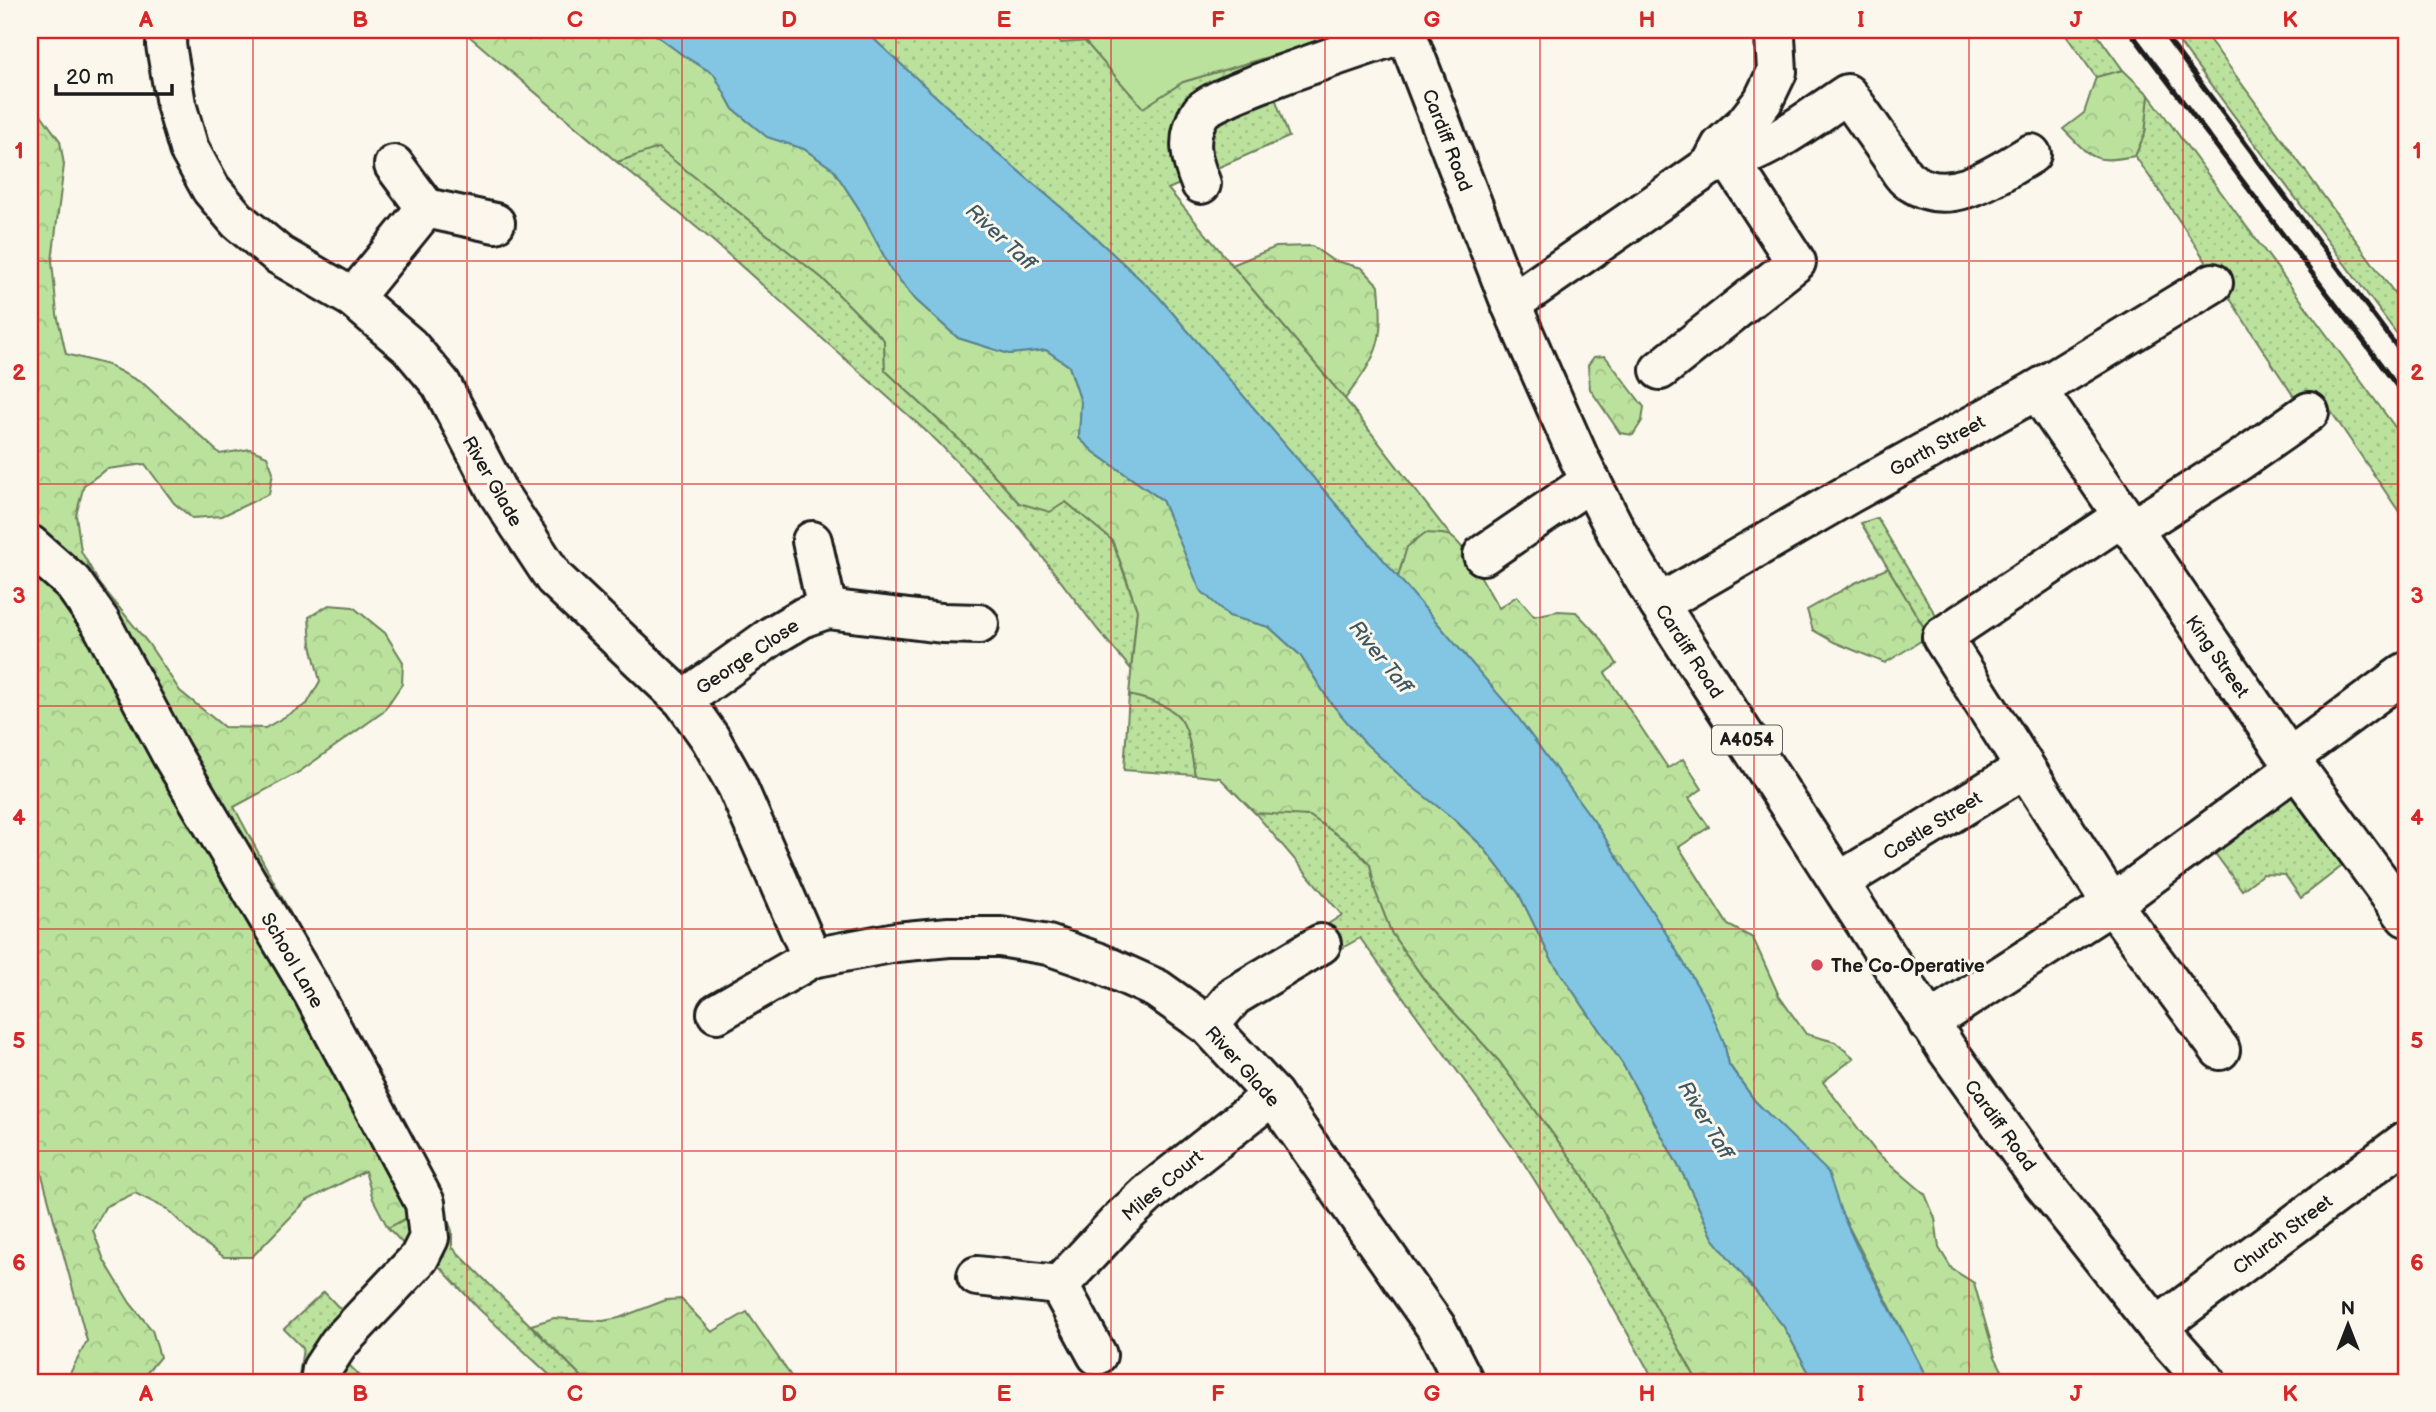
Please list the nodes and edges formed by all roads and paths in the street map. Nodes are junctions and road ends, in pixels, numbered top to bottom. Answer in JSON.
{"nodes":[{"id":1,"x":167,"y":30,"type":"edge"},
{"id":2,"x":1772,"y":30,"type":"edge"},
{"id":3,"x":1405,"y":31,"type":"edge"},
{"id":4,"x":2031,"y":154,"type":"dead end"},
{"id":5,"x":1721,"y":164,"type":"junction"},
{"id":6,"x":394,"y":165,"type":"dead end"},
{"id":7,"x":1201,"y":184,"type":"dead end"},
{"id":8,"x":426,"y":208,"type":"junction"},
{"id":9,"x":495,"y":223,"type":"dead end"},
{"id":10,"x":2213,"y":283,"type":"dead end"},
{"id":11,"x":354,"y":298,"type":"junction"},
{"id":12,"x":1511,"y":303,"type":"junction"},
{"id":13,"x":1660,"y":370,"type":"dead end"},
{"id":14,"x":2037,"y":390,"type":"junction"},
{"id":15,"x":2309,"y":412,"type":"dead end"},
{"id":16,"x":1591,"y":481,"type":"junction"},
{"id":17,"x":2126,"y":523,"type":"junction"},
{"id":18,"x":811,"y":541,"type":"dead end"},
{"id":19,"x":30,"y":545,"type":"edge"},
{"id":20,"x":1483,"y":555,"type":"dead end"},
{"id":21,"x":1659,"y":604,"type":"junction"},
{"id":22,"x":827,"y":609,"type":"junction"},
{"id":23,"x":979,"y":624,"type":"dead end"},
{"id":24,"x":2406,"y":672,"type":"edge"},
{"id":25,"x":683,"y":700,"type":"junction"},
{"id":26,"x":2292,"y":763,"type":"junction"},
{"id":27,"x":2025,"y":768,"type":"junction"},
{"id":28,"x":1839,"y":882,"type":"junction"},
{"id":29,"x":2112,"y":904,"type":"junction"},
{"id":30,"x":2406,"y":917,"type":"edge"},
{"id":31,"x":1321,"y":944,"type":"dead end"},
{"id":32,"x":812,"y":958,"type":"junction"},
{"id":33,"x":717,"y":1013,"type":"dead end"},
{"id":34,"x":1928,"y":1023,"type":"junction"},
{"id":35,"x":1209,"y":1026,"type":"junction"},
{"id":36,"x":2220,"y":1050,"type":"dead end"},
{"id":37,"x":1273,"y":1095,"type":"junction"},
{"id":38,"x":2401,"y":1155,"type":"edge"},
{"id":39,"x":977,"y":1276,"type":"dead end"},
{"id":40,"x":1059,"y":1285,"type":"junction"},
{"id":41,"x":2157,"y":1326,"type":"junction"},
{"id":42,"x":1097,"y":1355,"type":"dead end"},
{"id":43,"x":320,"y":1382,"type":"edge"},
{"id":44,"x":1464,"y":1382,"type":"edge"},
{"id":45,"x":2206,"y":1382,"type":"edge"}],
"edges":[{"from":1,"to":11,"type":"street","name":"River Glade"},
{"from":2,"to":5,"type":"street"},
{"from":3,"to":7,"type":"street"},
{"from":3,"to":12,"type":"street","name":"Cardiff Road","number":"A4054"},
{"from":4,"to":5,"type":"street"},
{"from":5,"to":12,"type":"street"},
{"from":5,"to":13,"type":"street"},
{"from":6,"to":8,"type":"street"},
{"from":8,"to":9,"type":"street"},
{"from":8,"to":11,"type":"street"},
{"from":10,"to":14,"type":"street","name":"Garth Street"},
{"from":11,"to":25,"type":"street","name":"River Glade"},
{"from":12,"to":16,"type":"street","name":"Cardiff Road","number":"A4054"},
{"from":14,"to":17,"type":"street","name":"King Street"},
{"from":14,"to":21,"type":"street","name":"Garth Street"},
{"from":15,"to":17,"type":"street"},
{"from":16,"to":20,"type":"street"},
{"from":16,"to":21,"type":"street","name":"Cardiff Road","number":"A4054"},
{"from":17,"to":26,"type":"street","name":"King Street"},
{"from":17,"to":27,"type":"street"},
{"from":18,"to":22,"type":"street"},
{"from":19,"to":43,"type":"street","name":"School Lane"},
{"from":21,"to":28,"type":"street","name":"Cardiff Road","number":"A4054"},
{"from":22,"to":23,"type":"street","name":"George Close"},
{"from":22,"to":25,"type":"street","name":"George Close"},
{"from":24,"to":26,"type":"street"},
{"from":25,"to":32,"type":"street","name":"River Glade"},
{"from":26,"to":29,"type":"street"},
{"from":26,"to":30,"type":"street","name":"King Street"},
{"from":27,"to":28,"type":"street","name":"Castle Street"},
{"from":27,"to":29,"type":"street"},
{"from":28,"to":34,"type":"street","name":"Cardiff Road","number":"A4054"},
{"from":29,"to":34,"type":"street"},
{"from":29,"to":36,"type":"street"},
{"from":31,"to":35,"type":"street"},
{"from":32,"to":33,"type":"street","name":"River Glade"},
{"from":32,"to":35,"type":"street","name":"River Glade"},
{"from":34,"to":41,"type":"street","name":"Cardiff Road","number":"A4054"},
{"from":35,"to":37,"type":"street","name":"River Glade"},
{"from":37,"to":40,"type":"street","name":"Miles Court"},
{"from":37,"to":44,"type":"street","name":"River Glade"},
{"from":38,"to":41,"type":"street","name":"Church Street"},
{"from":39,"to":40,"type":"street"},
{"from":40,"to":42,"type":"street"},
{"from":41,"to":45,"type":"street","name":"Cardiff Road","number":"A4054"}]}
